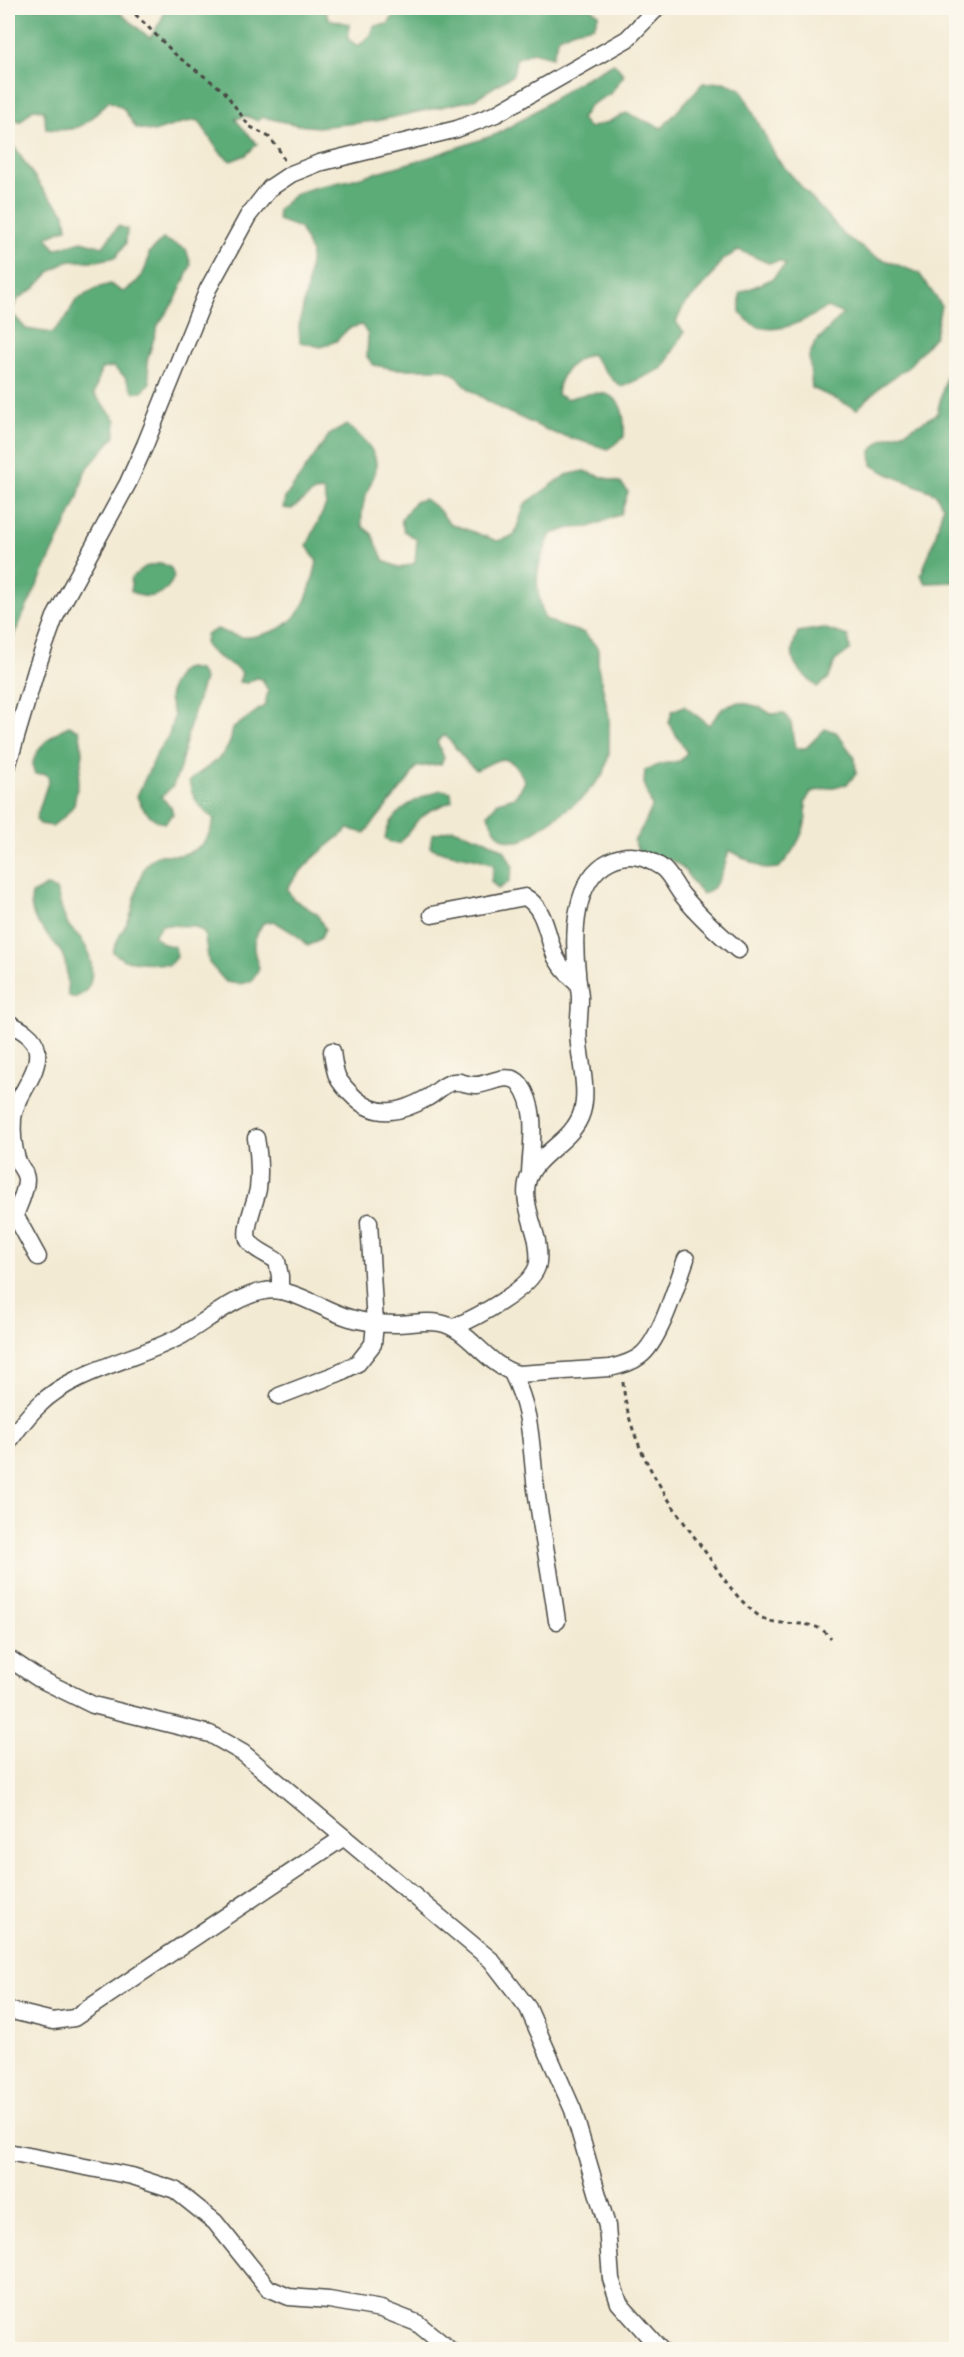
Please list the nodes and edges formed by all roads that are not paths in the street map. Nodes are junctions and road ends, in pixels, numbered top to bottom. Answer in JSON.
{"nodes":[{"id":1,"x":657,"y":8,"type":"edge"},
{"id":2,"x":8,"y":764,"type":"edge"},
{"id":3,"x":432,"y":915,"type":"dead end"},
{"id":4,"x":738,"y":950,"type":"dead end"},
{"id":5,"x":578,"y":983,"type":"junction"},
{"id":6,"x":8,"y":1023,"type":"edge"},
{"id":7,"x":332,"y":1051,"type":"dead end"},
{"id":8,"x":256,"y":1138,"type":"dead end"},
{"id":9,"x":530,"y":1174,"type":"junction"},
{"id":10,"x":369,"y":1222,"type":"dead end"},
{"id":11,"x":38,"y":1257,"type":"dead end"},
{"id":12,"x":686,"y":1259,"type":"dead end"},
{"id":13,"x":280,"y":1291,"type":"junction"},
{"id":14,"x":375,"y":1324,"type":"junction"},
{"id":15,"x":454,"y":1327,"type":"junction"},
{"id":16,"x":512,"y":1373,"type":"junction"},
{"id":17,"x":279,"y":1396,"type":"dead end"},
{"id":18,"x":8,"y":1443,"type":"edge"},
{"id":19,"x":557,"y":1621,"type":"dead end"},
{"id":20,"x":8,"y":1658,"type":"edge"},
{"id":21,"x":344,"y":1837,"type":"junction"},
{"id":22,"x":8,"y":2010,"type":"edge"},
{"id":23,"x":8,"y":2152,"type":"edge"},
{"id":24,"x":450,"y":2349,"type":"edge"},
{"id":25,"x":661,"y":2349,"type":"edge"}],
"edges":[{"from":1,"to":2,"type":"street"},
{"from":3,"to":5,"type":"street"},
{"from":4,"to":5,"type":"street"},
{"from":5,"to":9,"type":"street"},
{"from":6,"to":11,"type":"street"},
{"from":7,"to":9,"type":"street"},
{"from":8,"to":13,"type":"street"},
{"from":9,"to":15,"type":"street"},
{"from":10,"to":14,"type":"street"},
{"from":12,"to":16,"type":"street"},
{"from":13,"to":14,"type":"street"},
{"from":13,"to":18,"type":"street"},
{"from":14,"to":15,"type":"street"},
{"from":14,"to":17,"type":"street"},
{"from":15,"to":16,"type":"street"},
{"from":16,"to":19,"type":"street"},
{"from":20,"to":21,"type":"street"},
{"from":21,"to":22,"type":"street"},
{"from":21,"to":25,"type":"street"},
{"from":23,"to":24,"type":"street"}]}
